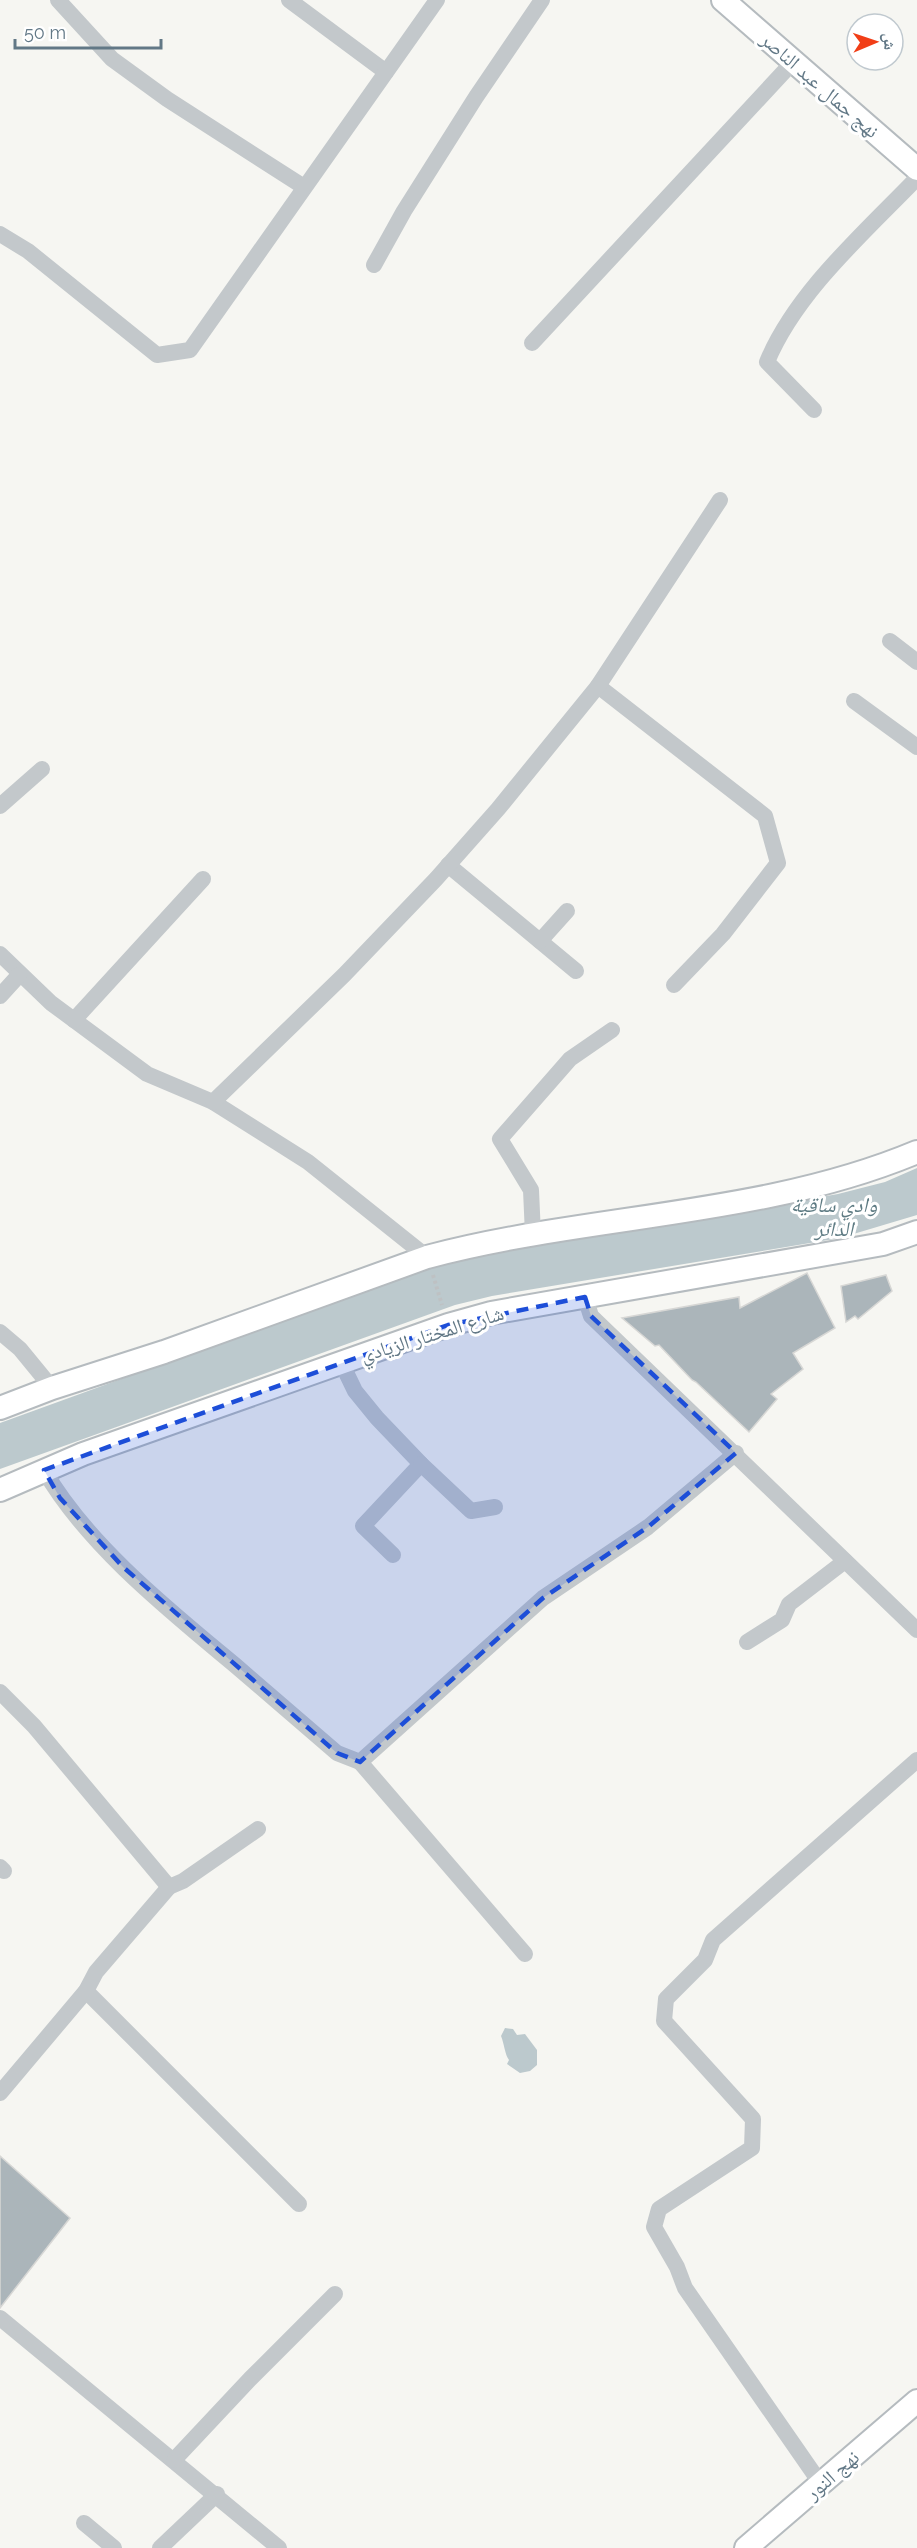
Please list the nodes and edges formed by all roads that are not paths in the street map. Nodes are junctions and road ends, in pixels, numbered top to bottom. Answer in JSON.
{"nodes":[{"id":1,"x":58,"y":0,"type":"edge"},
{"id":2,"x":289,"y":0,"type":"edge"},
{"id":3,"x":437,"y":0,"type":"edge"},
{"id":4,"x":542,"y":0,"type":"edge"},
{"id":5,"x":732,"y":3,"type":"edge"},
{"id":6,"x":793,"y":62,"type":"junction"},
{"id":7,"x":386,"y":72,"type":"junction"},
{"id":8,"x":917,"y":170,"type":"edge"},
{"id":9,"x":917,"y":178,"type":"edge"},
{"id":10,"x":304,"y":187,"type":"junction"},
{"id":11,"x":0,"y":234,"type":"edge"},
{"id":12,"x":374,"y":265,"type":"dead end"},
{"id":13,"x":532,"y":343,"type":"dead end"},
{"id":14,"x":814,"y":410,"type":"dead end"},
{"id":15,"x":720,"y":500,"type":"dead end"},
{"id":16,"x":890,"y":642,"type":"dead end"},
{"id":17,"x":917,"y":662,"type":"edge"},
{"id":18,"x":598,"y":686,"type":"junction"},
{"id":19,"x":854,"y":700,"type":"dead end"},
{"id":20,"x":917,"y":747,"type":"edge"},
{"id":21,"x":42,"y":769,"type":"dead end"},
{"id":22,"x":0,"y":806,"type":"edge"},
{"id":23,"x":448,"y":865,"type":"junction"},
{"id":24,"x":203,"y":879,"type":"dead end"},
{"id":25,"x":567,"y":911,"type":"dead end"},
{"id":26,"x":540,"y":941,"type":"junction"},
{"id":27,"x":0,"y":954,"type":"edge"},
{"id":28,"x":576,"y":971,"type":"dead end"},
{"id":29,"x":20,"y":974,"type":"junction"},
{"id":30,"x":674,"y":985,"type":"dead end"},
{"id":31,"x":0,"y":996,"type":"edge"},
{"id":32,"x":74,"y":1020,"type":"junction"},
{"id":33,"x":612,"y":1030,"type":"dead end"},
{"id":34,"x":213,"y":1102,"type":"junction"},
{"id":35,"x":917,"y":1152,"type":"edge"},
{"id":36,"x":917,"y":1232,"type":"edge"},
{"id":37,"x":533,"y":1235,"type":"junction"},
{"id":38,"x":428,"y":1257,"type":"junction"},
{"id":39,"x":585,"y":1297,"type":"junction"},
{"id":40,"x":0,"y":1332,"type":"edge"},
{"id":41,"x":341,"y":1362,"type":"junction"},
{"id":42,"x":52,"y":1388,"type":"junction"},
{"id":43,"x":0,"y":1408,"type":"edge"},
{"id":44,"x":736,"y":1453,"type":"junction"},
{"id":45,"x":421,"y":1464,"type":"junction"},
{"id":46,"x":44,"y":1470,"type":"junction"},
{"id":47,"x":0,"y":1490,"type":"edge"},
{"id":48,"x":495,"y":1507,"type":"dead end"},
{"id":49,"x":393,"y":1555,"type":"dead end"},
{"id":50,"x":845,"y":1561,"type":"junction"},
{"id":51,"x":917,"y":1630,"type":"edge"},
{"id":52,"x":747,"y":1642,"type":"dead end"},
{"id":53,"x":0,"y":1692,"type":"edge"},
{"id":54,"x":917,"y":1760,"type":"edge"},
{"id":55,"x":360,"y":1762,"type":"junction"},
{"id":56,"x":258,"y":1829,"type":"dead end"},
{"id":57,"x":170,"y":1887,"type":"junction"},
{"id":58,"x":525,"y":1954,"type":"dead end"},
{"id":59,"x":86,"y":1991,"type":"junction"},
{"id":60,"x":0,"y":2093,"type":"edge"},
{"id":61,"x":299,"y":2205,"type":"dead end"},
{"id":62,"x":335,"y":2294,"type":"dead end"},
{"id":63,"x":0,"y":2318,"type":"edge"},
{"id":64,"x":917,"y":2401,"type":"edge"},
{"id":65,"x":174,"y":2460,"type":"junction"},
{"id":66,"x":821,"y":2484,"type":"junction"},
{"id":67,"x":217,"y":2494,"type":"junction"},
{"id":68,"x":84,"y":2523,"type":"dead end"},
{"id":69,"x":114,"y":2548,"type":"edge"},
{"id":70,"x":160,"y":2548,"type":"edge"},
{"id":71,"x":279,"y":2548,"type":"edge"},
{"id":72,"x":746,"y":2548,"type":"edge"}],
"edges":[{"from":1,"to":10,"type":"street"},
{"from":2,"to":7,"type":"street"},
{"from":3,"to":7,"type":"street"},
{"from":4,"to":12,"type":"street"},
{"from":5,"to":6,"type":"street","name":"نهج جمال عبد الناصر"},
{"from":6,"to":8,"type":"street","name":"نهج جمال عبد الناصر"},
{"from":6,"to":13,"type":"street"},
{"from":7,"to":10,"type":"street"},
{"from":9,"to":14,"type":"street"},
{"from":10,"to":11,"type":"street"},
{"from":15,"to":18,"type":"street"},
{"from":16,"to":17,"type":"street"},
{"from":18,"to":23,"type":"street"},
{"from":18,"to":30,"type":"street"},
{"from":19,"to":20,"type":"street"},
{"from":21,"to":22,"type":"street"},
{"from":23,"to":26,"type":"street"},
{"from":23,"to":34,"type":"street"},
{"from":24,"to":32,"type":"street"},
{"from":25,"to":26,"type":"street"},
{"from":26,"to":28,"type":"street"},
{"from":27,"to":29,"type":"street"},
{"from":29,"to":31,"type":"street"},
{"from":29,"to":32,"type":"street"},
{"from":32,"to":34,"type":"street"},
{"from":33,"to":37,"type":"street"},
{"from":34,"to":38,"type":"street"},
{"from":35,"to":37,"type":"street"},
{"from":36,"to":39,"type":"street","name":"شارع المختار الزيادي"},
{"from":37,"to":38,"type":"street"},
{"from":38,"to":42,"type":"street"},
{"from":39,"to":41,"type":"street","name":"شارع المختار الزيادي"},
{"from":39,"to":44,"type":"street"},
{"from":40,"to":42,"type":"street"},
{"from":41,"to":45,"type":"street"},
{"from":41,"to":46,"type":"street","name":"شارع المختار الزيادي"},
{"from":42,"to":43,"type":"street"},
{"from":44,"to":50,"type":"street"},
{"from":44,"to":55,"type":"street"},
{"from":45,"to":48,"type":"street"},
{"from":45,"to":49,"type":"street"},
{"from":46,"to":47,"type":"street","name":"شارع المختار الزيادي"},
{"from":46,"to":55,"type":"street"},
{"from":50,"to":51,"type":"street"},
{"from":50,"to":52,"type":"street"},
{"from":53,"to":57,"type":"street"},
{"from":54,"to":66,"type":"street"},
{"from":55,"to":58,"type":"street"},
{"from":56,"to":57,"type":"street"},
{"from":57,"to":59,"type":"street"},
{"from":59,"to":60,"type":"street"},
{"from":59,"to":61,"type":"street"},
{"from":62,"to":65,"type":"street"},
{"from":63,"to":65,"type":"street"},
{"from":64,"to":66,"type":"street","name":"نهج النور"},
{"from":65,"to":67,"type":"street"},
{"from":66,"to":72,"type":"street","name":"نهج النور"},
{"from":67,"to":70,"type":"street"},
{"from":67,"to":71,"type":"street"},
{"from":68,"to":69,"type":"street"}]}
